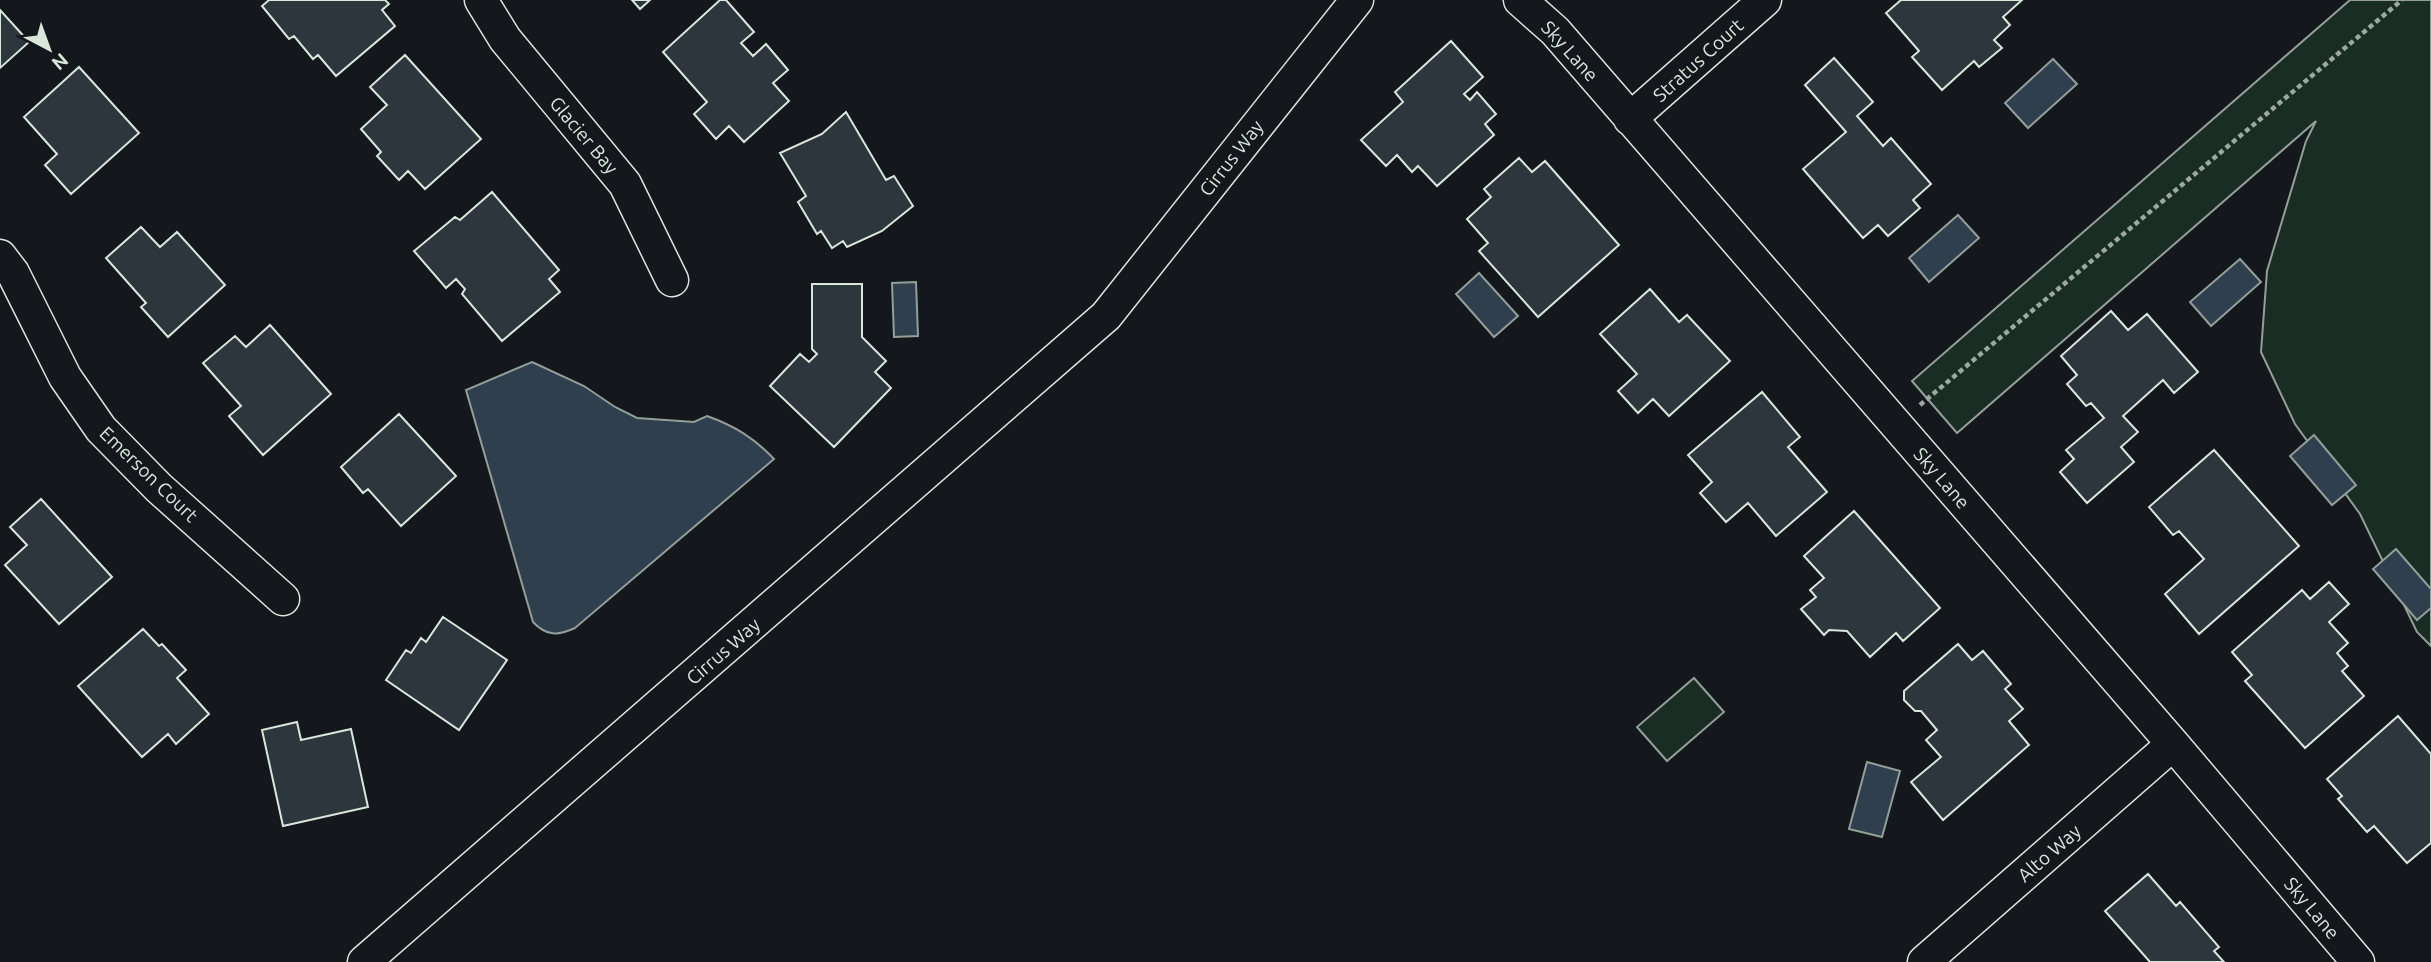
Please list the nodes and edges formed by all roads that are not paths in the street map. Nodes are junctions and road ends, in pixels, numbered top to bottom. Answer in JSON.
{"nodes":[{"id":1,"x":481,"y":0,"type":"edge"},
{"id":2,"x":1357,"y":0,"type":"edge"},
{"id":3,"x":1520,"y":0,"type":"edge"},
{"id":4,"x":1765,"y":0,"type":"edge"},
{"id":5,"x":1630,"y":119,"type":"junction"},
{"id":6,"x":0,"y":256,"type":"edge"},
{"id":7,"x":672,"y":280,"type":"dead end"},
{"id":8,"x":283,"y":599,"type":"dead end"},
{"id":9,"x":2173,"y":744,"type":"junction"},
{"id":10,"x":364,"y":962,"type":"edge"},
{"id":11,"x":1924,"y":962,"type":"edge"},
{"id":12,"x":2358,"y":962,"type":"edge"}],
"edges":[{"from":1,"to":7,"type":"street","name":"Glacier Bay"},
{"from":2,"to":10,"type":"street","name":"Cirrus Way"},
{"from":3,"to":5,"type":"street","name":"Sky Lane"},
{"from":4,"to":5,"type":"street","name":"Stratus Court"},
{"from":5,"to":9,"type":"street","name":"Sky Lane"},
{"from":6,"to":8,"type":"street","name":"Emerson Court"},
{"from":9,"to":11,"type":"street","name":"Alto Way"},
{"from":9,"to":12,"type":"street","name":"Sky Lane"}]}
